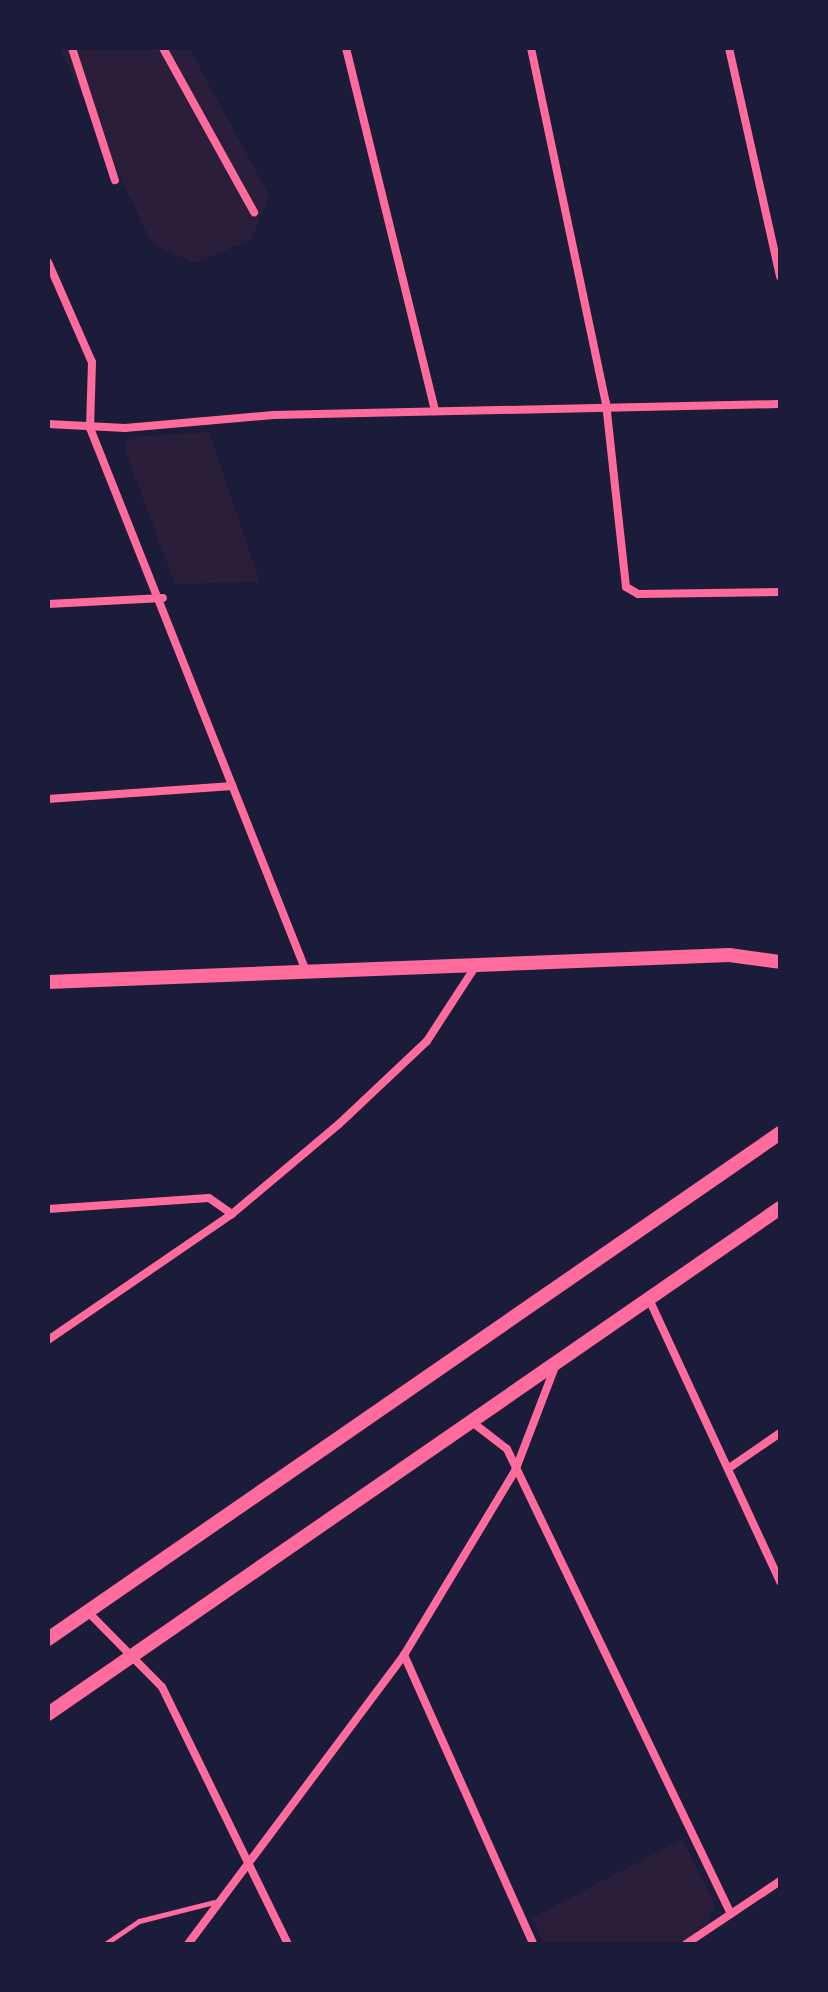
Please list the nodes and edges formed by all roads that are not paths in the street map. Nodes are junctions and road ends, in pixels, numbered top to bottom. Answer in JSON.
{"nodes":[{"id":1,"x":72,"y":48,"type":"edge"},
{"id":2,"x":163,"y":48,"type":"edge"},
{"id":3,"x":346,"y":48,"type":"edge"},
{"id":4,"x":531,"y":48,"type":"edge"},
{"id":5,"x":729,"y":48,"type":"edge"},
{"id":6,"x":115,"y":180,"type":"dead end"},
{"id":7,"x":254,"y":212,"type":"dead end"},
{"id":8,"x":48,"y":262,"type":"edge"},
{"id":9,"x":780,"y":276,"type":"edge"},
{"id":10,"x":606,"y":403,"type":"junction"},
{"id":11,"x":780,"y":404,"type":"edge"},
{"id":12,"x":435,"y":411,"type":"junction"},
{"id":13,"x":48,"y":424,"type":"edge"},
{"id":14,"x":90,"y":428,"type":"junction"},
{"id":15,"x":780,"y":592,"type":"edge"},
{"id":16,"x":163,"y":598,"type":"junction"},
{"id":17,"x":48,"y":604,"type":"edge"},
{"id":18,"x":233,"y":786,"type":"junction"},
{"id":19,"x":48,"y":799,"type":"edge"},
{"id":20,"x":780,"y":962,"type":"edge"},
{"id":21,"x":477,"y":964,"type":"junction"},
{"id":22,"x":306,"y":971,"type":"junction"},
{"id":23,"x":48,"y":982,"type":"edge"},
{"id":24,"x":780,"y":1133,"type":"edge"},
{"id":25,"x":780,"y":1208,"type":"edge"},
{"id":26,"x":48,"y":1209,"type":"edge"},
{"id":27,"x":232,"y":1214,"type":"junction"},
{"id":28,"x":648,"y":1297,"type":"junction"},
{"id":29,"x":48,"y":1340,"type":"edge"},
{"id":30,"x":556,"y":1364,"type":"junction"},
{"id":31,"x":472,"y":1422,"type":"junction"},
{"id":32,"x":780,"y":1433,"type":"edge"},
{"id":33,"x":732,"y":1466,"type":"junction"},
{"id":34,"x":515,"y":1471,"type":"junction"},
{"id":35,"x":780,"y":1582,"type":"edge"},
{"id":36,"x":88,"y":1612,"type":"junction"},
{"id":37,"x":48,"y":1639,"type":"edge"},
{"id":38,"x":404,"y":1655,"type":"junction"},
{"id":39,"x":133,"y":1657,"type":"junction"},
{"id":40,"x":48,"y":1714,"type":"edge"},
{"id":41,"x":245,"y":1860,"type":"junction"},
{"id":42,"x":780,"y":1881,"type":"edge"},
{"id":43,"x":214,"y":1902,"type":"junction"},
{"id":44,"x":731,"y":1914,"type":"junction"},
{"id":45,"x":105,"y":1944,"type":"edge"},
{"id":46,"x":188,"y":1944,"type":"edge"},
{"id":47,"x":288,"y":1944,"type":"edge"},
{"id":48,"x":533,"y":1944,"type":"edge"},
{"id":49,"x":686,"y":1944,"type":"edge"}],
"edges":[{"from":1,"to":6,"type":"street"},
{"from":2,"to":7,"type":"street"},
{"from":3,"to":12,"type":"street"},
{"from":4,"to":10,"type":"street"},
{"from":5,"to":9,"type":"street"},
{"from":8,"to":14,"type":"street"},
{"from":10,"to":11,"type":"street"},
{"from":10,"to":12,"type":"street"},
{"from":10,"to":15,"type":"street"},
{"from":12,"to":14,"type":"street"},
{"from":13,"to":14,"type":"street"},
{"from":14,"to":16,"type":"street"},
{"from":16,"to":17,"type":"street"},
{"from":16,"to":18,"type":"street"},
{"from":18,"to":19,"type":"street"},
{"from":18,"to":22,"type":"street"},
{"from":20,"to":21,"type":"street"},
{"from":21,"to":22,"type":"street"},
{"from":21,"to":27,"type":"street"},
{"from":22,"to":23,"type":"street"},
{"from":24,"to":36,"type":"street"},
{"from":25,"to":28,"type":"street"},
{"from":26,"to":27,"type":"street"},
{"from":27,"to":29,"type":"street"},
{"from":28,"to":30,"type":"street"},
{"from":28,"to":33,"type":"street"},
{"from":30,"to":31,"type":"street"},
{"from":30,"to":34,"type":"street"},
{"from":31,"to":34,"type":"street"},
{"from":31,"to":39,"type":"street"},
{"from":32,"to":33,"type":"street"},
{"from":33,"to":35,"type":"street"},
{"from":34,"to":38,"type":"street"},
{"from":34,"to":44,"type":"street"},
{"from":36,"to":37,"type":"street"},
{"from":36,"to":39,"type":"street"},
{"from":38,"to":41,"type":"street"},
{"from":38,"to":48,"type":"street"},
{"from":39,"to":40,"type":"street"},
{"from":39,"to":41,"type":"street"},
{"from":41,"to":43,"type":"street"},
{"from":41,"to":47,"type":"street"},
{"from":42,"to":44,"type":"street"},
{"from":43,"to":45,"type":"lane"},
{"from":43,"to":46,"type":"street"},
{"from":44,"to":49,"type":"street"}]}
